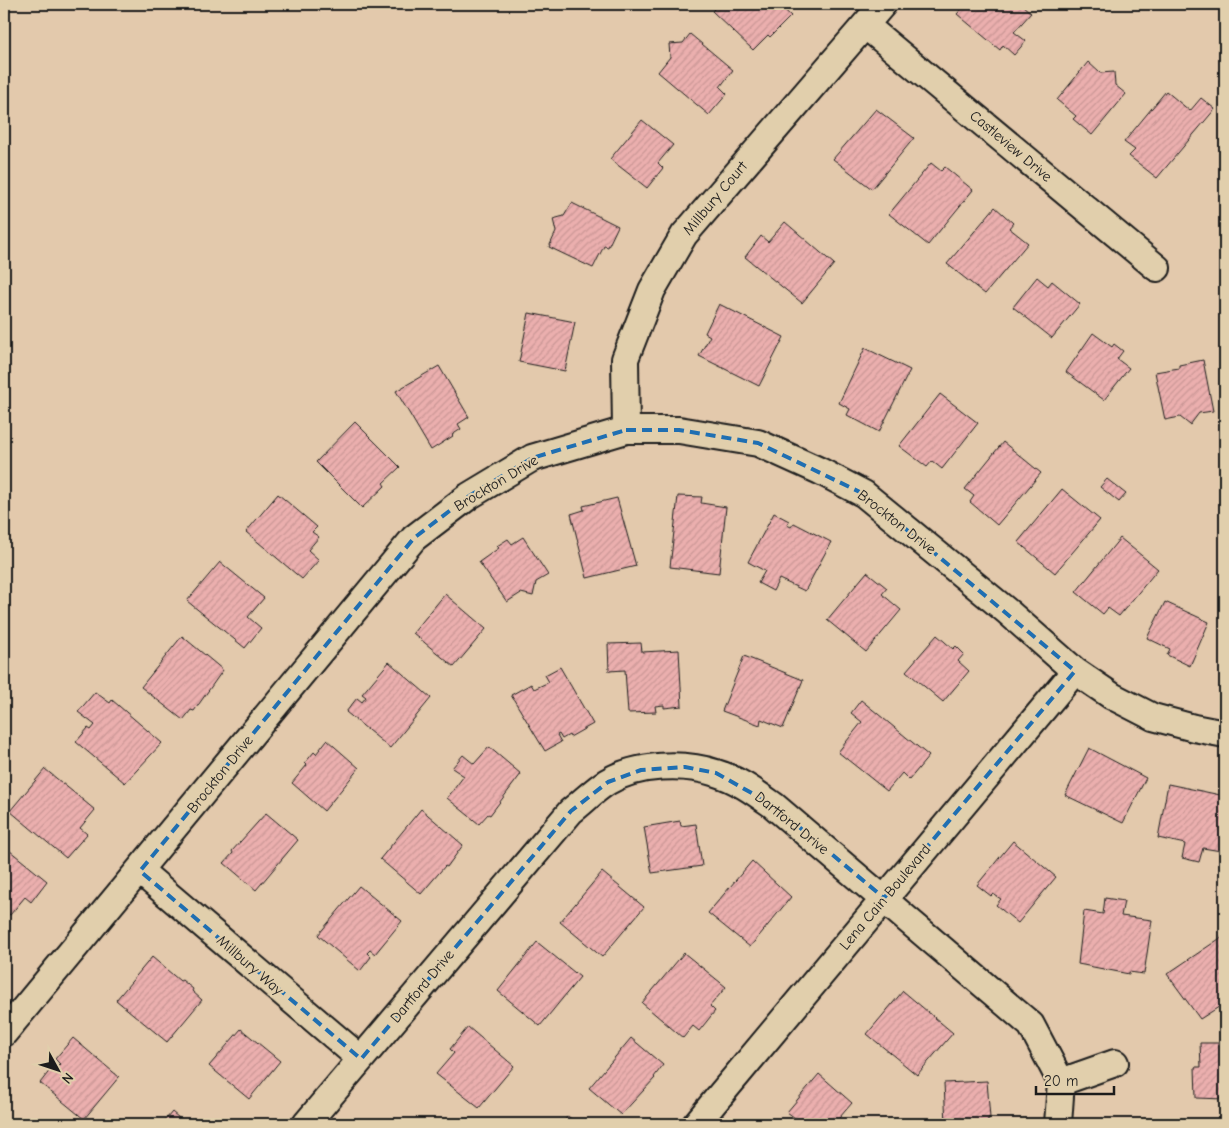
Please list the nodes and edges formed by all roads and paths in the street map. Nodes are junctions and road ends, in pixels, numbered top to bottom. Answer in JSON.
{"nodes":[{"id":1,"x":883,"y":4,"type":"edge"},
{"id":2,"x":865,"y":25,"type":"junction"},
{"id":3,"x":1157,"y":268,"type":"dead end"},
{"id":4,"x":626,"y":430,"type":"junction"},
{"id":5,"x":1075,"y":670,"type":"junction"},
{"id":6,"x":1225,"y":734,"type":"edge"},
{"id":7,"x":140,"y":871,"type":"junction"},
{"id":8,"x":884,"y":898,"type":"junction"},
{"id":9,"x":4,"y":1033,"type":"edge"},
{"id":10,"x":361,"y":1059,"type":"junction"},
{"id":11,"x":1115,"y":1063,"type":"dead end"},
{"id":12,"x":1061,"y":1082,"type":"junction"},
{"id":13,"x":306,"y":1124,"type":"edge"},
{"id":14,"x":696,"y":1124,"type":"edge"},
{"id":15,"x":1058,"y":1124,"type":"edge"}],
"edges":[{"from":1,"to":2,"type":"street","name":"Millbury Court"},
{"from":2,"to":3,"type":"street","name":"Castleview Drive"},
{"from":2,"to":4,"type":"street","name":"Millbury Court"},
{"from":4,"to":5,"type":"street","name":"Brockton Drive"},
{"from":4,"to":7,"type":"street","name":"Brockton Drive"},
{"from":5,"to":6,"type":"street","name":"Brockton Drive"},
{"from":5,"to":8,"type":"street","name":"Lena Cain Boulevard"},
{"from":7,"to":9,"type":"street","name":"Brockton Drive"},
{"from":7,"to":10,"type":"street","name":"Millbury Way"},
{"from":8,"to":10,"type":"street","name":"Dartford Drive"},
{"from":8,"to":12,"type":"street","name":"Dartford Drive"},
{"from":8,"to":14,"type":"street","name":"Lena Cain Boulevard"},
{"from":10,"to":13,"type":"street","name":"Dartford Drive"},
{"from":11,"to":12,"type":"street"},
{"from":12,"to":15,"type":"street"}]}
